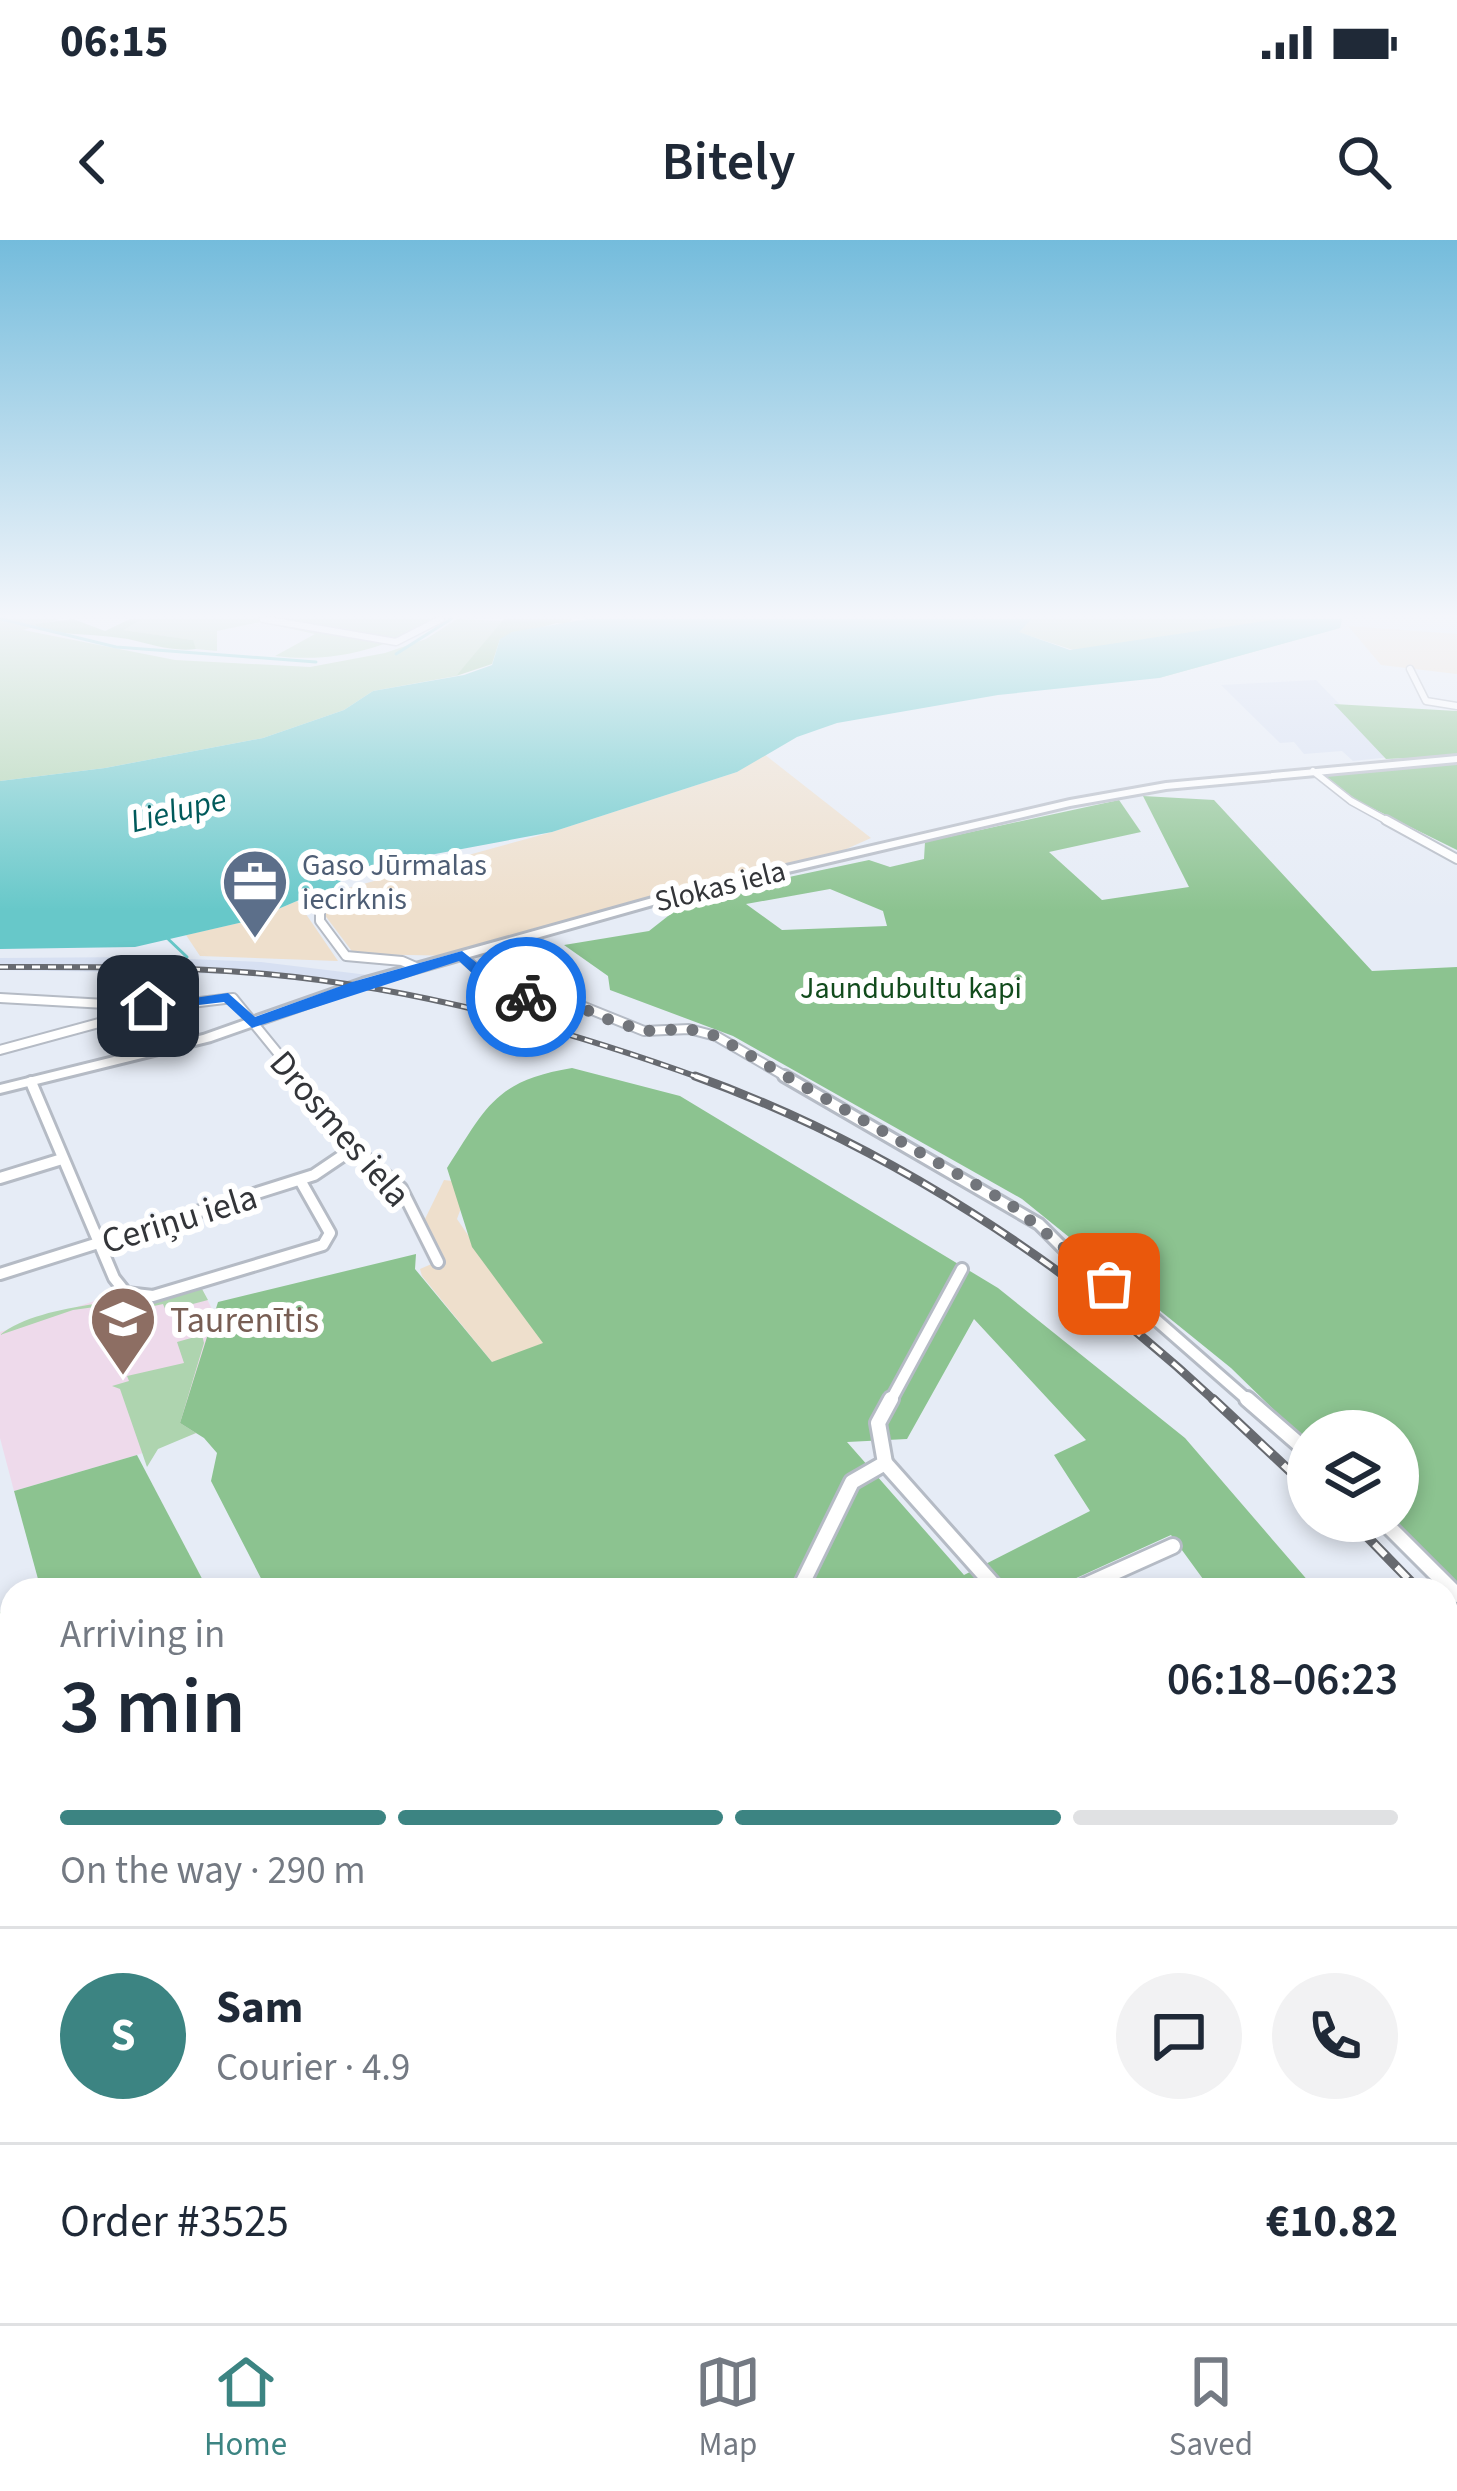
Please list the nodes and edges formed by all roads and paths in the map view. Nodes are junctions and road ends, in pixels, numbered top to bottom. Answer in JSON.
{"nodes":[{"id":1,"x":1457,"y":759,"type":"edge"},
{"id":2,"x":1313,"y":771,"type":"junction"},
{"id":3,"x":1457,"y":860,"type":"edge"},
{"id":4,"x":320,"y":904,"type":"dead end"},
{"id":5,"x":462,"y":956,"type":"junction"},
{"id":6,"x":418,"y":968,"type":"junction"},
{"id":7,"x":0,"y":998,"type":"edge"},
{"id":8,"x":158,"y":1006,"type":"junction"},
{"id":9,"x":252,"y":1023,"type":"junction"},
{"id":10,"x":1,"y":1047,"type":"edge"},
{"id":11,"x":31,"y":1082,"type":"junction"},
{"id":12,"x":0,"y":1089,"type":"edge"},
{"id":13,"x":351,"y":1150,"type":"junction"},
{"id":14,"x":62,"y":1159,"type":"junction"},
{"id":15,"x":0,"y":1178,"type":"edge"},
{"id":16,"x":300,"y":1180,"type":"junction"},
{"id":17,"x":99,"y":1243,"type":"junction"},
{"id":18,"x":438,"y":1262,"type":"dead end"},
{"id":19,"x":962,"y":1269,"type":"dead end"},
{"id":20,"x":0,"y":1274,"type":"edge"},
{"id":21,"x":1287,"y":1433,"type":"edge"},
{"id":22,"x":885,"y":1463,"type":"junction"},
{"id":23,"x":1404,"y":1542,"type":"edge"},
{"id":24,"x":1173,"y":1546,"type":"dead end"},
{"id":25,"x":805,"y":1578,"type":"edge"},
{"id":26,"x":987,"y":1578,"type":"edge"},
{"id":27,"x":1102,"y":1578,"type":"edge"},
{"id":28,"x":1440,"y":1578,"type":"edge"}],
"edges":[{"from":1,"to":2,"type":"main road","name":"Slokas iela"},
{"from":2,"to":3,"type":"street"},
{"from":2,"to":5,"type":"main road","name":"Slokas iela"},
{"from":4,"to":6,"type":"street"},
{"from":5,"to":6,"type":"main road","name":"Slokas iela"},
{"from":5,"to":21,"type":"street"},
{"from":6,"to":9,"type":"main road","name":"Slokas iela"},
{"from":7,"to":8,"type":"street"},
{"from":8,"to":9,"type":"street","name":"Drosmes iela"},
{"from":8,"to":10,"type":"street"},
{"from":9,"to":11,"type":"main road","name":"Slokas iela"},
{"from":9,"to":13,"type":"street","name":"Drosmes iela"},
{"from":11,"to":12,"type":"main road","name":"Slokas iela"},
{"from":11,"to":14,"type":"street"},
{"from":13,"to":16,"type":"street","name":"Ceriņu iela"},
{"from":13,"to":18,"type":"street","name":"Drosmes iela"},
{"from":14,"to":15,"type":"street"},
{"from":14,"to":17,"type":"street"},
{"from":16,"to":17,"type":"street","name":"Ceriņu iela"},
{"from":16,"to":17,"type":"street"},
{"from":17,"to":20,"type":"street","name":"Ceriņu iela"},
{"from":19,"to":22,"type":"street"},
{"from":22,"to":25,"type":"street"},
{"from":22,"to":26,"type":"street"},
{"from":23,"to":28,"type":"street"},
{"from":24,"to":27,"type":"street"}]}
